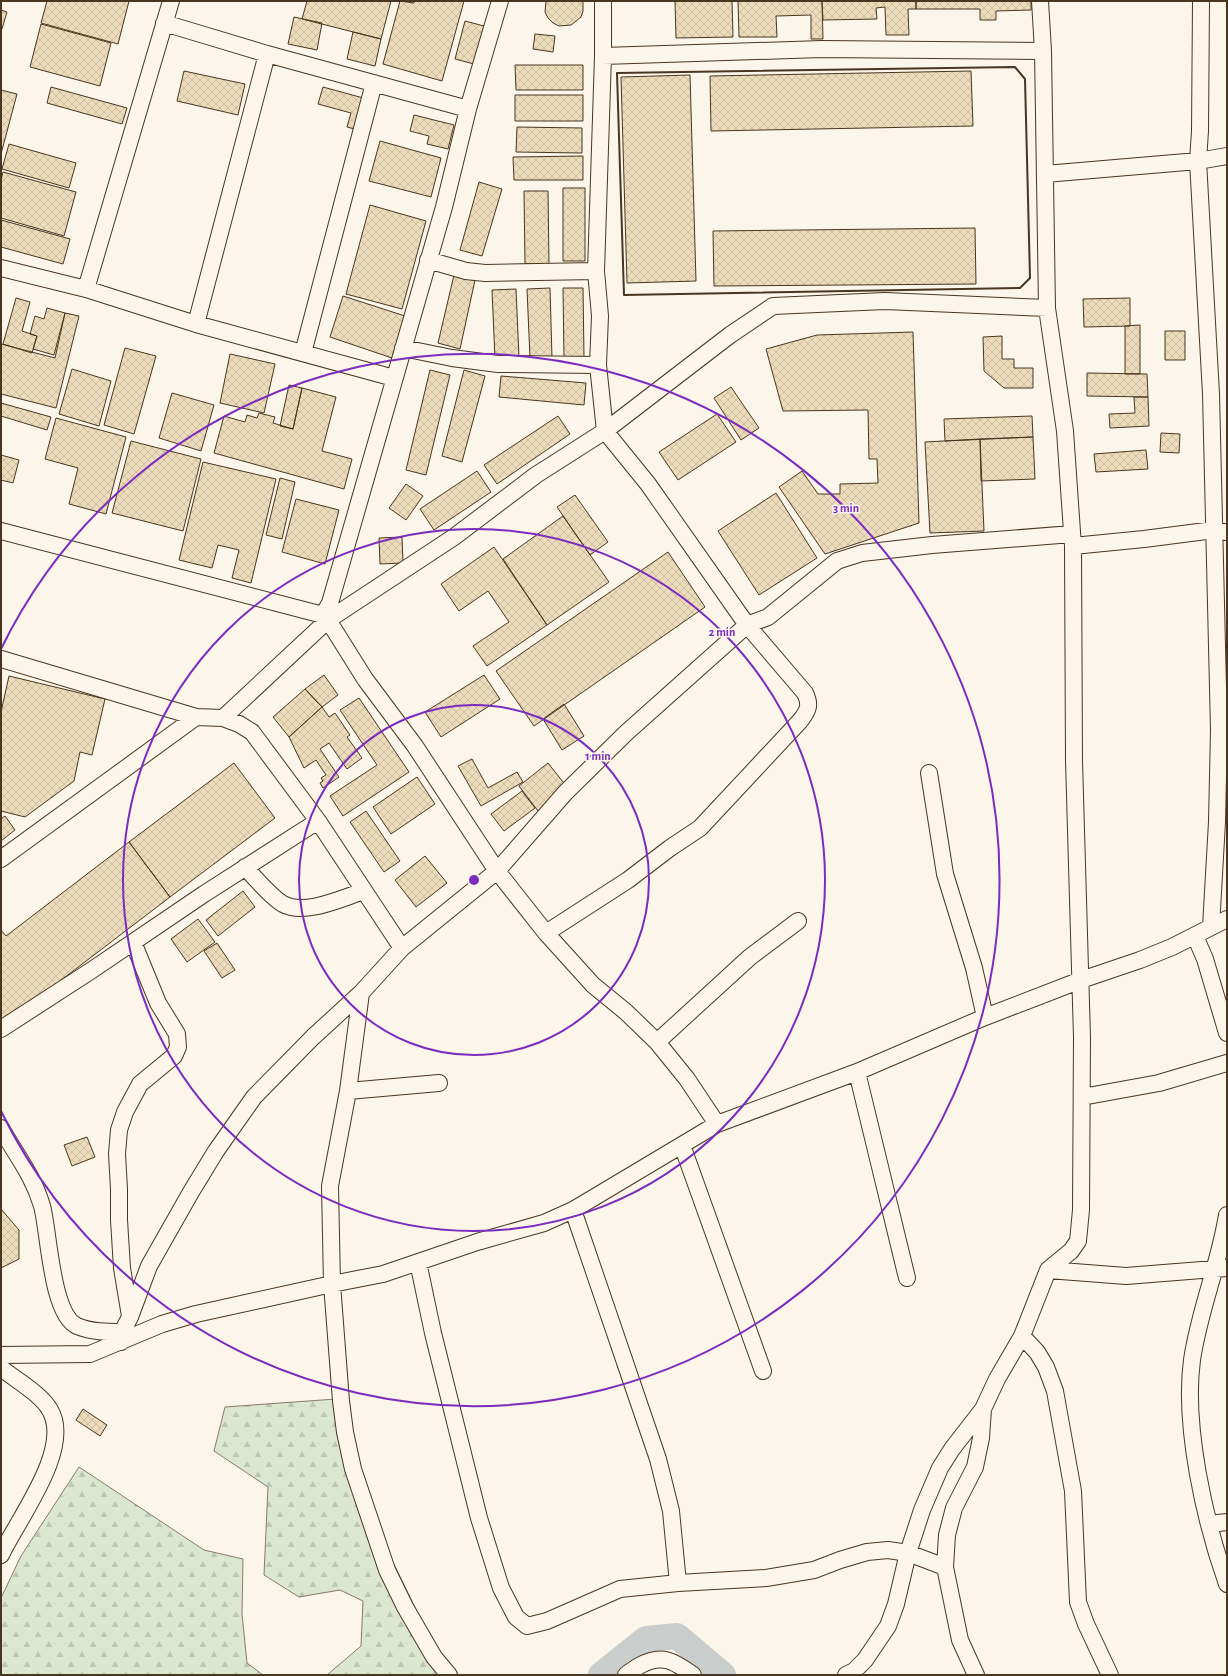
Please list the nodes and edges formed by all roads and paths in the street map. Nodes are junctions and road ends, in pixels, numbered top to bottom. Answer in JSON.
{"nodes":[{"id":1,"x":171,"y":1,"type":"edge"},
{"id":2,"x":500,"y":1,"type":"edge"},
{"id":3,"x":603,"y":1,"type":"edge"},
{"id":4,"x":1040,"y":1,"type":"edge"},
{"id":5,"x":1201,"y":1,"type":"edge"},
{"id":6,"x":164,"y":23,"type":"junction"},
{"id":7,"x":1043,"y":51,"type":"junction"},
{"id":8,"x":267,"y":54,"type":"junction"},
{"id":9,"x":603,"y":56,"type":"junction"},
{"id":10,"x":374,"y":83,"type":"junction"},
{"id":11,"x":468,"y":110,"type":"junction"},
{"id":12,"x":1227,"y":156,"type":"edge"},
{"id":13,"x":1198,"y":160,"type":"junction"},
{"id":14,"x":1045,"y":174,"type":"junction"},
{"id":15,"x":428,"y":260,"type":"junction"},
{"id":16,"x":1,"y":268,"type":"edge"},
{"id":17,"x":596,"y":271,"type":"junction"},
{"id":18,"x":86,"y":289,"type":"junction"},
{"id":19,"x":1047,"y":308,"type":"junction"},
{"id":20,"x":196,"y":324,"type":"junction"},
{"id":21,"x":403,"y":348,"type":"junction"},
{"id":22,"x":303,"y":353,"type":"junction"},
{"id":23,"x":598,"y":365,"type":"junction"},
{"id":24,"x":394,"y":378,"type":"junction"},
{"id":25,"x":606,"y":431,"type":"junction"},
{"id":26,"x":1,"y":531,"type":"edge"},
{"id":27,"x":1221,"y":531,"type":"edge"},
{"id":28,"x":1072,"y":540,"type":"junction"},
{"id":29,"x":326,"y":618,"type":"junction"},
{"id":30,"x":747,"y":625,"type":"junction"},
{"id":31,"x":1221,"y":646,"type":"edge"},
{"id":32,"x":1,"y":659,"type":"edge"},
{"id":33,"x":196,"y":716,"type":"junction"},
{"id":34,"x":223,"y":718,"type":"junction"},
{"id":35,"x":929,"y":773,"type":"dead end"},
{"id":36,"x":318,"y":821,"type":"junction"},
{"id":37,"x":1,"y":859,"type":"edge"},
{"id":38,"x":245,"y":868,"type":"junction"},
{"id":39,"x":497,"y":871,"type":"junction"},
{"id":40,"x":364,"y":890,"type":"junction"},
{"id":41,"x":1227,"y":920,"type":"edge"},
{"id":42,"x":798,"y":921,"type":"dead end"},
{"id":43,"x":1211,"y":927,"type":"junction"},
{"id":44,"x":546,"y":933,"type":"junction"},
{"id":45,"x":1195,"y":936,"type":"junction"},
{"id":46,"x":133,"y":942,"type":"junction"},
{"id":47,"x":402,"y":948,"type":"junction"},
{"id":48,"x":1081,"y":980,"type":"junction"},
{"id":49,"x":361,"y":993,"type":"junction"},
{"id":50,"x":985,"y":1016,"type":"junction"},
{"id":51,"x":1,"y":1029,"type":"edge"},
{"id":52,"x":1227,"y":1033,"type":"edge"},
{"id":53,"x":657,"y":1042,"type":"junction"},
{"id":54,"x":1227,"y":1063,"type":"edge"},
{"id":55,"x":856,"y":1072,"type":"junction"},
{"id":56,"x":439,"y":1083,"type":"dead end"},
{"id":57,"x":348,"y":1091,"type":"junction"},
{"id":58,"x":1082,"y":1097,"type":"junction"},
{"id":59,"x":717,"y":1124,"type":"junction"},
{"id":60,"x":1,"y":1128,"type":"edge"},
{"id":61,"x":682,"y":1145,"type":"junction"},
{"id":62,"x":573,"y":1210,"type":"junction"},
{"id":63,"x":1227,"y":1216,"type":"edge"},
{"id":64,"x":418,"y":1262,"type":"junction"},
{"id":65,"x":1221,"y":1268,"type":"edge"},
{"id":66,"x":1048,"y":1270,"type":"junction"},
{"id":67,"x":907,"y":1278,"type":"dead end"},
{"id":68,"x":332,"y":1284,"type":"junction"},
{"id":69,"x":130,"y":1317,"type":"junction"},
{"id":70,"x":1022,"y":1336,"type":"junction"},
{"id":71,"x":122,"y":1337,"type":"junction"},
{"id":72,"x":1,"y":1355,"type":"edge"},
{"id":73,"x":1,"y":1368,"type":"edge"},
{"id":74,"x":763,"y":1371,"type":"dead end"},
{"id":75,"x":983,"y":1409,"type":"junction"},
{"id":76,"x":1227,"y":1522,"type":"edge"},
{"id":77,"x":1209,"y":1524,"type":"junction"},
{"id":78,"x":908,"y":1553,"type":"junction"},
{"id":79,"x":1,"y":1556,"type":"edge"},
{"id":80,"x":945,"y":1567,"type":"junction"},
{"id":81,"x":678,"y":1583,"type":"junction"},
{"id":82,"x":1227,"y":1584,"type":"edge"},
{"id":83,"x":629,"y":1674,"type":"edge"},
{"id":84,"x":448,"y":1675,"type":"edge"},
{"id":85,"x":693,"y":1675,"type":"edge"},
{"id":86,"x":846,"y":1675,"type":"edge"},
{"id":87,"x":976,"y":1675,"type":"edge"},
{"id":88,"x":1110,"y":1675,"type":"edge"}],
"edges":[{"from":1,"to":6,"type":"street"},
{"from":2,"to":11,"type":"street"},
{"from":3,"to":9,"type":"street"},
{"from":4,"to":7,"type":"street"},
{"from":5,"to":13,"type":"street"},
{"from":6,"to":8,"type":"street"},
{"from":6,"to":18,"type":"street"},
{"from":7,"to":9,"type":"street"},
{"from":7,"to":14,"type":"street"},
{"from":8,"to":10,"type":"street"},
{"from":8,"to":20,"type":"street"},
{"from":9,"to":17,"type":"street"},
{"from":10,"to":11,"type":"street"},
{"from":10,"to":22,"type":"street"},
{"from":11,"to":15,"type":"street"},
{"from":12,"to":13,"type":"street"},
{"from":13,"to":14,"type":"street"},
{"from":13,"to":27,"type":"street"},
{"from":14,"to":19,"type":"street"},
{"from":15,"to":17,"type":"street"},
{"from":15,"to":21,"type":"street"},
{"from":16,"to":18,"type":"street"},
{"from":17,"to":23,"type":"street"},
{"from":18,"to":20,"type":"street"},
{"from":19,"to":25,"type":"street"},
{"from":19,"to":28,"type":"street"},
{"from":20,"to":22,"type":"street"},
{"from":21,"to":23,"type":"street"},
{"from":21,"to":24,"type":"street"},
{"from":22,"to":24,"type":"street"},
{"from":23,"to":25,"type":"street"},
{"from":24,"to":29,"type":"street"},
{"from":25,"to":29,"type":"street"},
{"from":25,"to":30,"type":"street"},
{"from":26,"to":29,"type":"street"},
{"from":27,"to":28,"type":"street"},
{"from":27,"to":31,"type":"street"},
{"from":28,"to":30,"type":"street"},
{"from":28,"to":48,"type":"street"},
{"from":29,"to":34,"type":"street"},
{"from":29,"to":39,"type":"street"},
{"from":30,"to":39,"type":"street"},
{"from":30,"to":44,"type":"street"},
{"from":31,"to":43,"type":"street"},
{"from":32,"to":33,"type":"street"},
{"from":33,"to":34,"type":"street"},
{"from":33,"to":37,"type":"street"},
{"from":34,"to":36,"type":"street"},
{"from":35,"to":50,"type":"street"},
{"from":36,"to":38,"type":"street"},
{"from":36,"to":40,"type":"street"},
{"from":38,"to":40,"type":"street"},
{"from":38,"to":46,"type":"street"},
{"from":39,"to":44,"type":"street"},
{"from":39,"to":47,"type":"street"},
{"from":40,"to":47,"type":"street"},
{"from":41,"to":43,"type":"street"},
{"from":42,"to":53,"type":"street"},
{"from":43,"to":45,"type":"street"},
{"from":44,"to":53,"type":"street"},
{"from":45,"to":48,"type":"street"},
{"from":45,"to":52,"type":"street"},
{"from":46,"to":51,"type":"street"},
{"from":46,"to":69,"type":"street"},
{"from":47,"to":49,"type":"street"},
{"from":48,"to":50,"type":"street"},
{"from":48,"to":58,"type":"street"},
{"from":49,"to":57,"type":"street"},
{"from":49,"to":69,"type":"street"},
{"from":50,"to":55,"type":"street"},
{"from":53,"to":59,"type":"street"},
{"from":54,"to":58,"type":"street"},
{"from":55,"to":59,"type":"street"},
{"from":55,"to":67,"type":"street"},
{"from":56,"to":57,"type":"street"},
{"from":57,"to":68,"type":"street"},
{"from":58,"to":66,"type":"street"},
{"from":59,"to":61,"type":"street"},
{"from":60,"to":71,"type":"street"},
{"from":61,"to":62,"type":"street"},
{"from":61,"to":74,"type":"street"},
{"from":62,"to":64,"type":"street"},
{"from":62,"to":81,"type":"street"},
{"from":63,"to":65,"type":"street"},
{"from":64,"to":68,"type":"street"},
{"from":64,"to":81,"type":"street"},
{"from":65,"to":66,"type":"street"},
{"from":65,"to":77,"type":"street"},
{"from":66,"to":70,"type":"street"},
{"from":68,"to":71,"type":"street"},
{"from":68,"to":84,"type":"street"},
{"from":69,"to":71,"type":"street"},
{"from":70,"to":75,"type":"street"},
{"from":70,"to":88,"type":"street"},
{"from":71,"to":72,"type":"street"},
{"from":73,"to":79,"type":"street"},
{"from":75,"to":78,"type":"street"},
{"from":75,"to":80,"type":"street"},
{"from":76,"to":77,"type":"street"},
{"from":77,"to":82,"type":"street"},
{"from":78,"to":80,"type":"street"},
{"from":78,"to":81,"type":"street"},
{"from":78,"to":86,"type":"street"},
{"from":80,"to":87,"type":"street"},
{"from":83,"to":85,"type":"street"}]}
